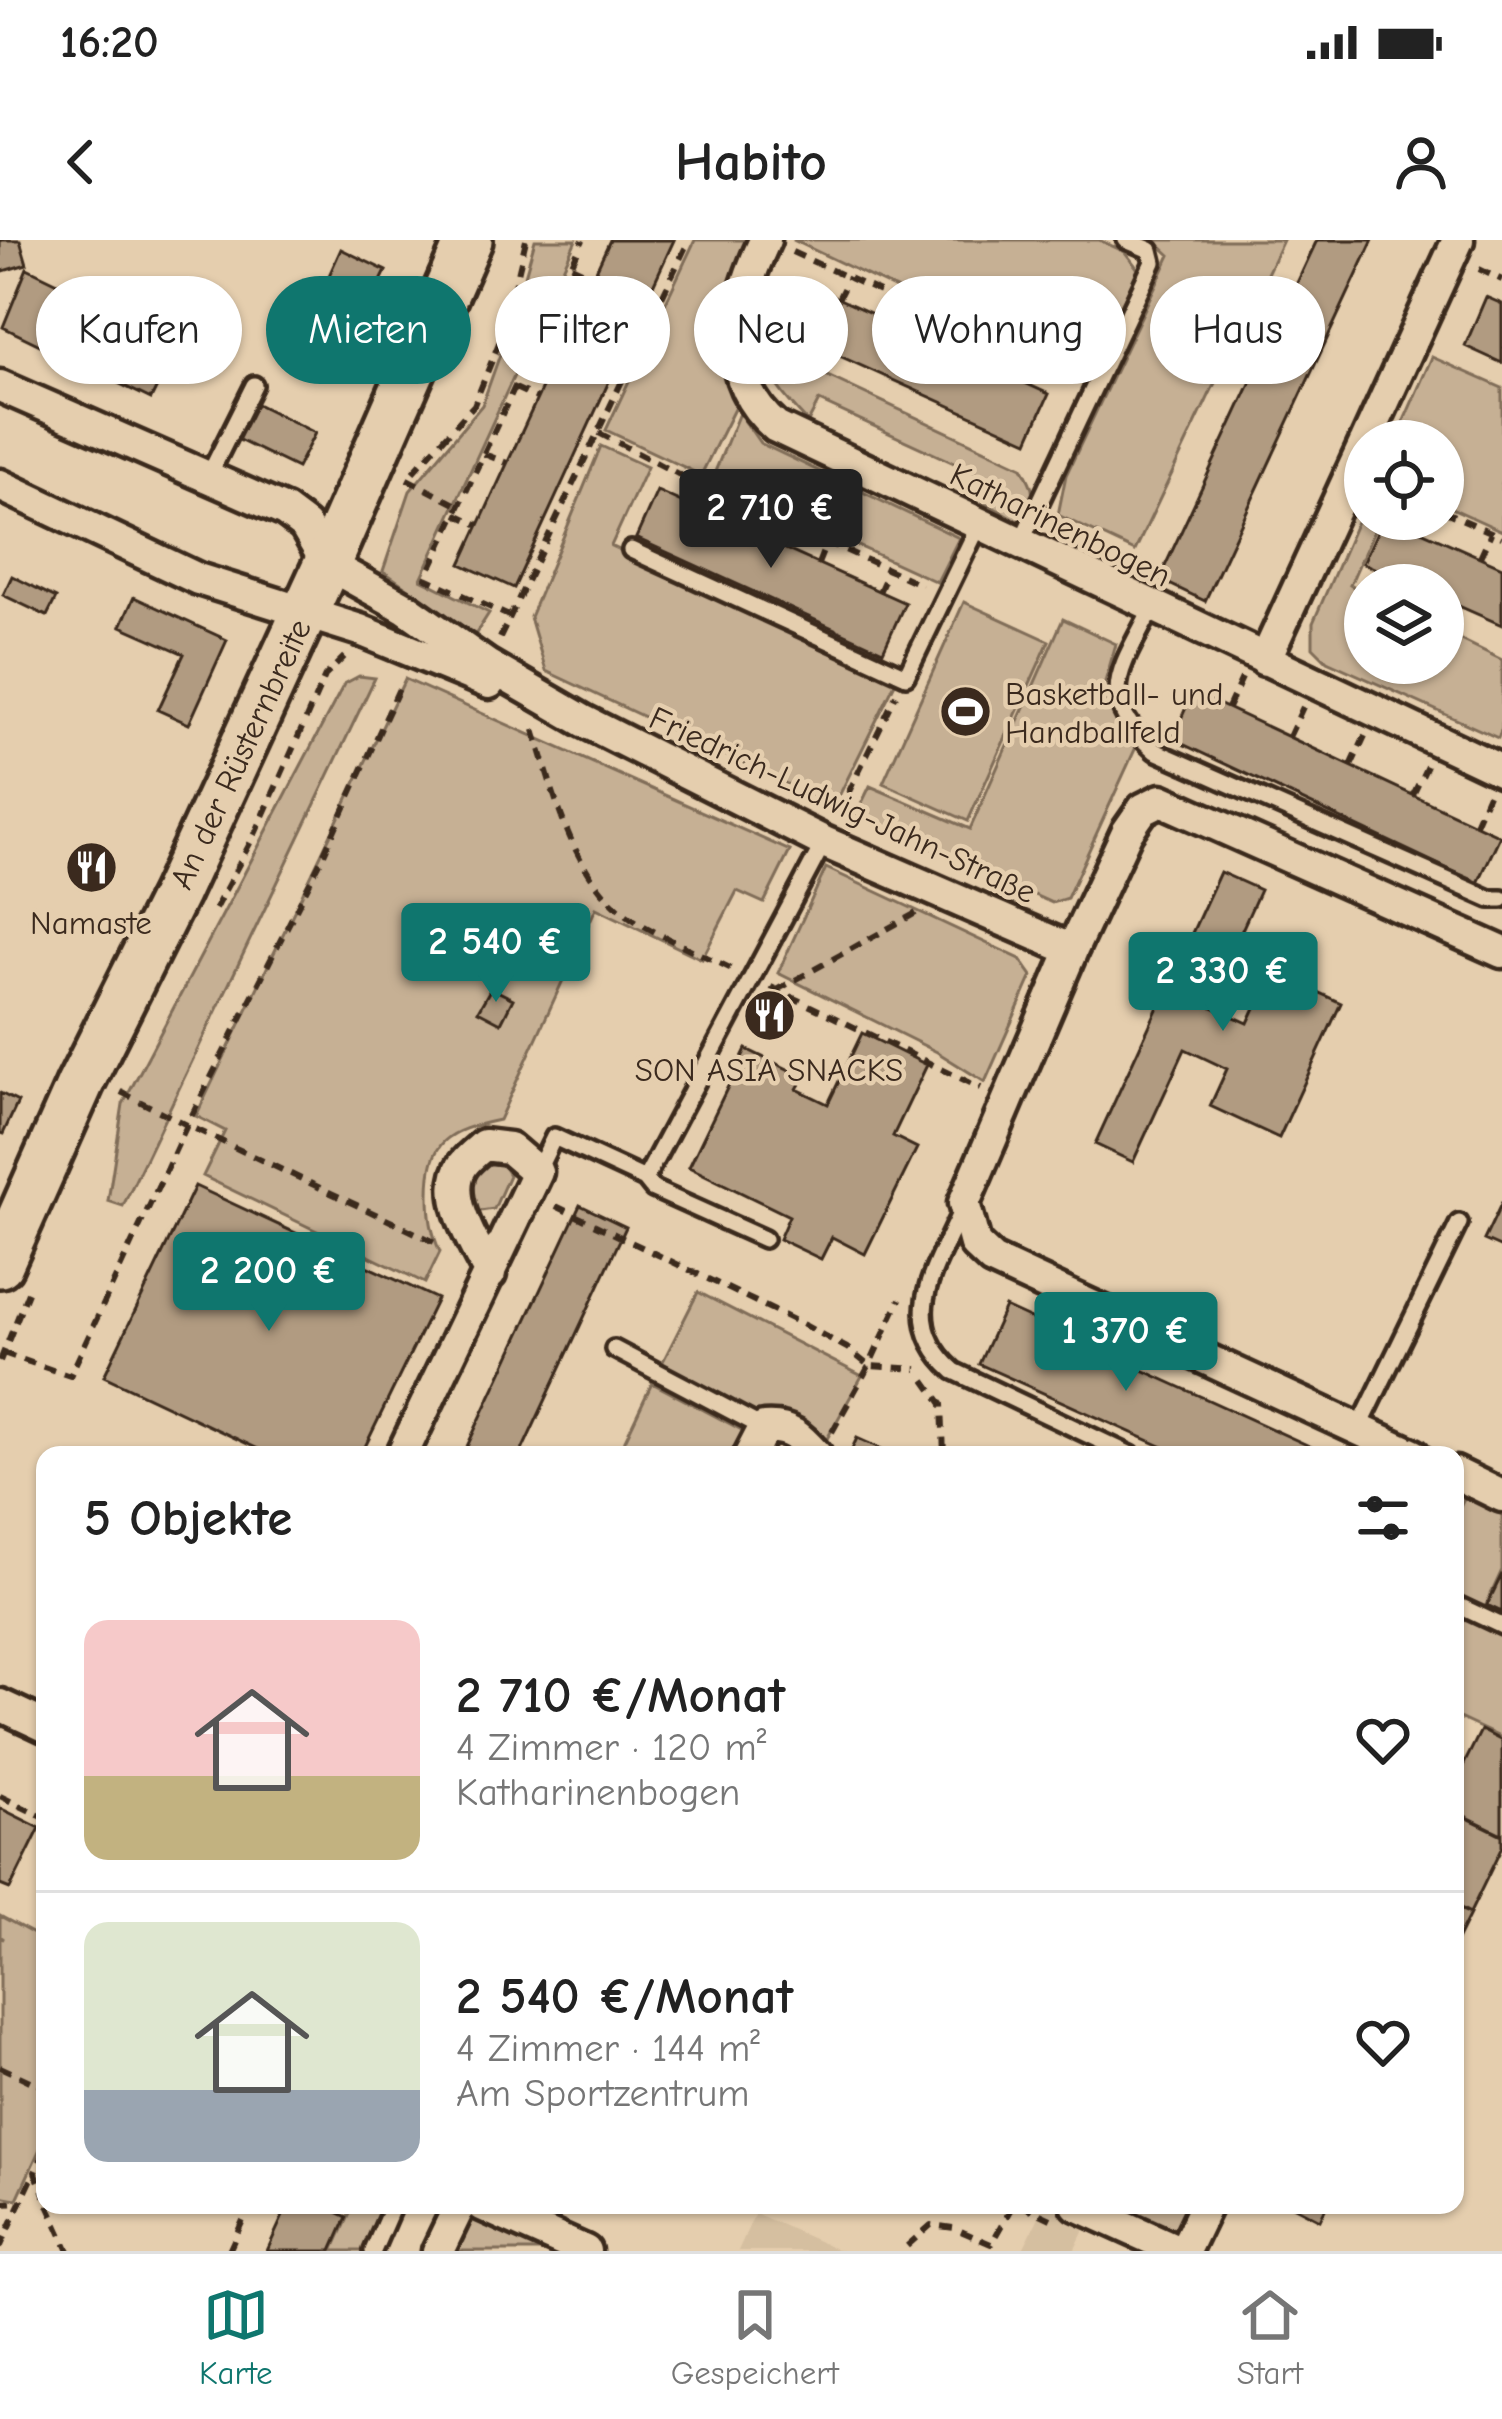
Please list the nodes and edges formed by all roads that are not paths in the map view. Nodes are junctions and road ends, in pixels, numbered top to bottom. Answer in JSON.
{"nodes":[{"id":1,"x":469,"y":240,"type":"edge"},
{"id":2,"x":1126,"y":240,"type":"edge"},
{"id":3,"x":777,"y":245,"type":"edge"},
{"id":4,"x":1464,"y":253,"type":"edge"},
{"id":5,"x":254,"y":385,"type":"dead end"},
{"id":6,"x":0,"y":386,"type":"edge"},
{"id":7,"x":1377,"y":420,"type":"edge"},
{"id":8,"x":209,"y":475,"type":"junction"},
{"id":9,"x":0,"y":485,"type":"edge"},
{"id":10,"x":1344,"y":485,"type":"edge"},
{"id":11,"x":979,"y":525,"type":"junction"},
{"id":12,"x":1020,"y":544,"type":"junction"},
{"id":13,"x":632,"y":550,"type":"dead end"},
{"id":14,"x":327,"y":564,"type":"junction"},
{"id":15,"x":1151,"y":608,"type":"junction"},
{"id":16,"x":305,"y":611,"type":"junction"},
{"id":17,"x":1254,"y":668,"type":"junction"},
{"id":18,"x":584,"y":721,"type":"junction"},
{"id":19,"x":1496,"y":781,"type":"edge"},
{"id":20,"x":824,"y":842,"type":"junction"},
{"id":21,"x":1502,"y":898,"type":"edge"},
{"id":22,"x":1072,"y":950,"type":"junction"},
{"id":23,"x":1502,"y":952,"type":"edge"},
{"id":24,"x":537,"y":1172,"type":"junction"},
{"id":25,"x":645,"y":1179,"type":"junction"},
{"id":26,"x":964,"y":1203,"type":"junction"},
{"id":27,"x":1459,"y":1223,"type":"dead end"},
{"id":28,"x":764,"y":1239,"type":"dead end"},
{"id":29,"x":487,"y":1269,"type":"junction"},
{"id":30,"x":14,"y":1278,"type":"edge"},
{"id":31,"x":614,"y":1348,"type":"dead end"},
{"id":32,"x":1358,"y":1430,"type":"junction"},
{"id":33,"x":757,"y":1441,"type":"edge"},
{"id":34,"x":406,"y":1446,"type":"edge"},
{"id":35,"x":808,"y":1446,"type":"edge"},
{"id":36,"x":1112,"y":1446,"type":"edge"},
{"id":37,"x":1394,"y":1446,"type":"edge"},
{"id":38,"x":1464,"y":1476,"type":"edge"},
{"id":39,"x":1499,"y":1486,"type":"edge"},
{"id":40,"x":1464,"y":1608,"type":"edge"},
{"id":41,"x":1502,"y":1626,"type":"edge"},
{"id":42,"x":0,"y":1705,"type":"edge"},
{"id":43,"x":36,"y":1722,"type":"edge"},
{"id":44,"x":389,"y":2214,"type":"edge"},
{"id":45,"x":456,"y":2214,"type":"edge"},
{"id":46,"x":502,"y":2214,"type":"edge"},
{"id":47,"x":1096,"y":2214,"type":"edge"},
{"id":48,"x":1200,"y":2214,"type":"edge"},
{"id":49,"x":1174,"y":2250,"type":"edge"},
{"id":50,"x":373,"y":2251,"type":"edge"},
{"id":51,"x":438,"y":2251,"type":"edge"},
{"id":52,"x":585,"y":2251,"type":"edge"}],
"edges":[{"from":1,"to":14,"type":"main road","name":"An der Rüsternbreite"},
{"from":2,"to":12,"type":"lane"},
{"from":3,"to":11,"type":"street","name":"Katharinenbogen"},
{"from":4,"to":7,"type":"street"},
{"from":5,"to":8,"type":"lane"},
{"from":6,"to":8,"type":"street"},
{"from":8,"to":14,"type":"street"},
{"from":9,"to":16,"type":"street","name":"Friedrich-Ludwig-Jahn-Straße"},
{"from":10,"to":17,"type":"street"},
{"from":11,"to":12,"type":"street","name":"Katharinenbogen"},
{"from":11,"to":13,"type":"lane"},
{"from":12,"to":15,"type":"street","name":"Katharinenbogen"},
{"from":14,"to":16,"type":"main road","name":"An der Rüsternbreite"},
{"from":14,"to":18,"type":"street","name":"Friedrich-Ludwig-Jahn-Straße"},
{"from":15,"to":17,"type":"street","name":"Katharinenbogen"},
{"from":15,"to":21,"type":"lane"},
{"from":16,"to":18,"type":"street","name":"Friedrich-Ludwig-Jahn-Straße"},
{"from":16,"to":30,"type":"main road","name":"An der Rüsternbreite"},
{"from":17,"to":19,"type":"street","name":"Katharinenbogen"},
{"from":18,"to":20,"type":"street","name":"Friedrich-Ludwig-Jahn-Straße"},
{"from":20,"to":22,"type":"street","name":"Friedrich-Ludwig-Jahn-Straße"},
{"from":20,"to":25,"type":"lane"},
{"from":22,"to":23,"type":"street"},
{"from":22,"to":26,"type":"street"},
{"from":24,"to":25,"type":"lane"},
{"from":24,"to":29,"type":"street"},
{"from":24,"to":29,"type":"street"},
{"from":25,"to":28,"type":"lane"},
{"from":26,"to":32,"type":"street"},
{"from":26,"to":36,"type":"lane"},
{"from":27,"to":32,"type":"lane"},
{"from":29,"to":34,"type":"street"},
{"from":31,"to":33,"type":"lane"},
{"from":32,"to":37,"type":"street"},
{"from":33,"to":35,"type":"street"},
{"from":38,"to":39,"type":"street"},
{"from":40,"to":41,"type":"lane"},
{"from":42,"to":43,"type":"street"},
{"from":44,"to":50,"type":"lane"},
{"from":45,"to":51,"type":"street"},
{"from":46,"to":52,"type":"street"},
{"from":47,"to":49,"type":"street"},
{"from":48,"to":49,"type":"street"}]}
